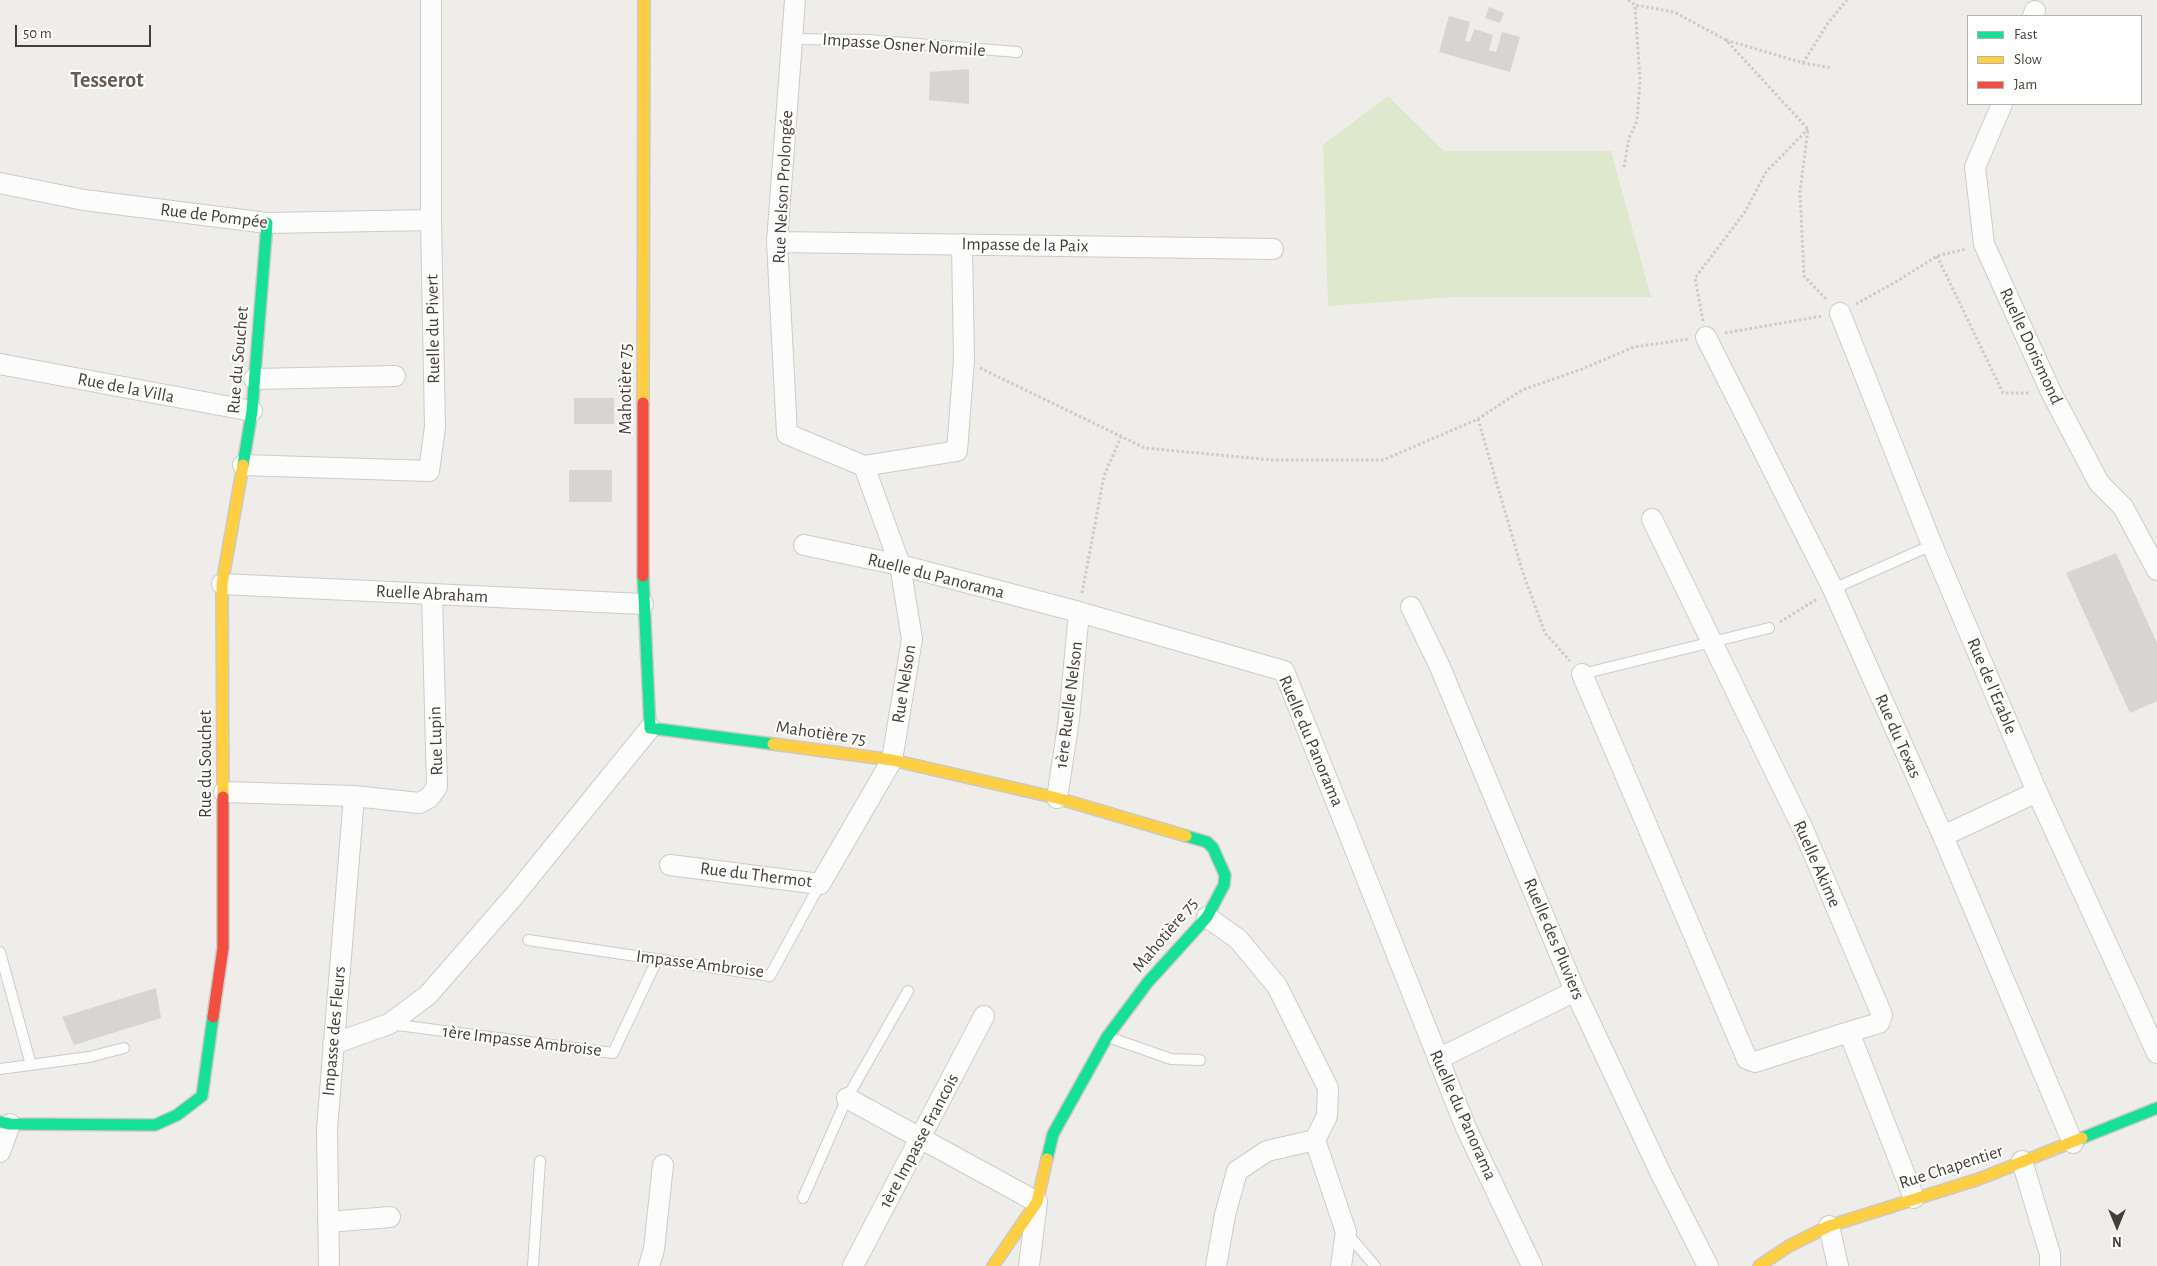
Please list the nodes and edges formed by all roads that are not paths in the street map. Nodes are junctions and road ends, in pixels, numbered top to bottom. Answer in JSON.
{"nodes":[{"id":1,"x":431,"y":0,"type":"edge"},
{"id":2,"x":644,"y":0,"type":"edge"},
{"id":3,"x":795,"y":0,"type":"edge"},
{"id":4,"x":792,"y":39,"type":"junction"},
{"id":5,"x":1017,"y":52,"type":"dead end"},
{"id":6,"x":2002,"y":105,"type":"edge"},
{"id":7,"x":0,"y":183,"type":"edge"},
{"id":8,"x":431,"y":220,"type":"junction"},
{"id":9,"x":267,"y":223,"type":"junction"},
{"id":10,"x":777,"y":242,"type":"junction"},
{"id":11,"x":962,"y":244,"type":"junction"},
{"id":12,"x":1273,"y":249,"type":"dead end"},
{"id":13,"x":1840,"y":313,"type":"road end"},
{"id":14,"x":1706,"y":337,"type":"road end"},
{"id":15,"x":0,"y":364,"type":"edge"},
{"id":16,"x":395,"y":376,"type":"dead end"},
{"id":17,"x":254,"y":379,"type":"junction"},
{"id":18,"x":252,"y":412,"type":"junction"},
{"id":19,"x":243,"y":465,"type":"junction"},
{"id":20,"x":864,"y":466,"type":"junction"},
{"id":21,"x":1652,"y":519,"type":"dead end"},
{"id":22,"x":804,"y":545,"type":"dead end"},
{"id":23,"x":1932,"y":545,"type":"junction"},
{"id":24,"x":900,"y":565,"type":"junction"},
{"id":25,"x":2157,"y":570,"type":"edge"},
{"id":26,"x":222,"y":584,"type":"junction"},
{"id":27,"x":1833,"y":589,"type":"junction"},
{"id":28,"x":432,"y":594,"type":"junction"},
{"id":29,"x":643,"y":604,"type":"junction"},
{"id":30,"x":1411,"y":607,"type":"dead end"},
{"id":31,"x":1079,"y":612,"type":"junction"},
{"id":32,"x":1769,"y":628,"type":"road end"},
{"id":33,"x":1712,"y":643,"type":"junction"},
{"id":34,"x":1582,"y":674,"type":"joint"},
{"id":35,"x":650,"y":728,"type":"junction"},
{"id":36,"x":892,"y":760,"type":"junction"},
{"id":37,"x":224,"y":792,"type":"junction"},
{"id":38,"x":2037,"y":792,"type":"junction"},
{"id":39,"x":354,"y":796,"type":"junction"},
{"id":40,"x":1057,"y":798,"type":"junction"},
{"id":41,"x":1943,"y":836,"type":"junction"},
{"id":42,"x":670,"y":865,"type":"dead end"},
{"id":43,"x":820,"y":884,"type":"junction"},
{"id":44,"x":1207,"y":917,"type":"junction"},
{"id":45,"x":528,"y":940,"type":"dead end"},
{"id":46,"x":0,"y":952,"type":"edge"},
{"id":47,"x":657,"y":960,"type":"junction"},
{"id":48,"x":908,"y":991,"type":"dead end"},
{"id":49,"x":1576,"y":991,"type":"junction"},
{"id":50,"x":984,"y":1016,"type":"dead end"},
{"id":51,"x":389,"y":1024,"type":"junction"},
{"id":52,"x":1849,"y":1032,"type":"junction"},
{"id":53,"x":1107,"y":1037,"type":"junction"},
{"id":54,"x":333,"y":1044,"type":"junction"},
{"id":55,"x":124,"y":1048,"type":"dead end"},
{"id":56,"x":2157,"y":1053,"type":"edge"},
{"id":57,"x":1438,"y":1059,"type":"junction"},
{"id":58,"x":1200,"y":1060,"type":"dead end"},
{"id":59,"x":31,"y":1065,"type":"junction"},
{"id":60,"x":0,"y":1069,"type":"edge"},
{"id":61,"x":847,"y":1098,"type":"junction"},
{"id":62,"x":2157,"y":1108,"type":"edge"},
{"id":63,"x":5,"y":1123,"type":"edge"},
{"id":64,"x":921,"y":1139,"type":"junction"},
{"id":65,"x":1315,"y":1140,"type":"junction"},
{"id":66,"x":2074,"y":1143,"type":"junction"},
{"id":67,"x":0,"y":1152,"type":"edge"},
{"id":68,"x":540,"y":1161,"type":"dead end"},
{"id":69,"x":2022,"y":1162,"type":"junction"},
{"id":70,"x":663,"y":1165,"type":"dead end"},
{"id":71,"x":803,"y":1198,"type":"dead end"},
{"id":72,"x":1914,"y":1198,"type":"junction"},
{"id":73,"x":1037,"y":1202,"type":"junction"},
{"id":74,"x":390,"y":1217,"type":"dead end"},
{"id":75,"x":328,"y":1222,"type":"junction"},
{"id":76,"x":1829,"y":1226,"type":"junction"},
{"id":77,"x":1346,"y":1232,"type":"junction"},
{"id":78,"x":329,"y":1266,"type":"edge"},
{"id":79,"x":533,"y":1266,"type":"edge"},
{"id":80,"x":649,"y":1266,"type":"edge"},
{"id":81,"x":853,"y":1266,"type":"edge"},
{"id":82,"x":993,"y":1266,"type":"edge"},
{"id":83,"x":1029,"y":1266,"type":"edge"},
{"id":84,"x":1216,"y":1266,"type":"edge"},
{"id":85,"x":1341,"y":1266,"type":"edge"},
{"id":86,"x":1375,"y":1266,"type":"edge"},
{"id":87,"x":1532,"y":1266,"type":"edge"},
{"id":88,"x":1708,"y":1266,"type":"edge"},
{"id":89,"x":1759,"y":1266,"type":"edge"},
{"id":90,"x":1838,"y":1266,"type":"edge"},
{"id":91,"x":2050,"y":1266,"type":"edge"}],
"edges":[{"from":1,"to":8,"type":"street","name":"Ruelle du Pivert"},
{"from":2,"to":29,"type":"street","name":"Mahotière 75"},
{"from":3,"to":4,"type":"street","name":"Rue Nelson Prolongée"},
{"from":4,"to":5,"type":"lane","name":"Impasse Osner Normile"},
{"from":4,"to":10,"type":"street","name":"Rue Nelson Prolongée"},
{"from":6,"to":25,"type":"street","name":"Ruelle Dorismond"},
{"from":7,"to":9,"type":"street","name":"Rue de Pompée"},
{"from":8,"to":9,"type":"street","name":"Rue de Pompée"},
{"from":8,"to":19,"type":"street","name":"Ruelle du Pivert"},
{"from":9,"to":17,"type":"street","name":"Rue du Souchet"},
{"from":10,"to":11,"type":"street","name":"Impasse de la Paix"},
{"from":10,"to":20,"type":"street","name":"Rue Nelson Prolongée"},
{"from":11,"to":12,"type":"street","name":"Impasse de la Paix"},
{"from":11,"to":20,"type":"street"},
{"from":13,"to":23,"type":"street","name":"Rue de l'Erable"},
{"from":14,"to":27,"type":"street","name":"Rue du Texas"},
{"from":15,"to":18,"type":"street","name":"Rue de la Villa"},
{"from":16,"to":17,"type":"street"},
{"from":17,"to":18,"type":"street","name":"Rue du Souchet"},
{"from":18,"to":19,"type":"street","name":"Rue du Souchet"},
{"from":19,"to":26,"type":"street","name":"Rue du Souchet"},
{"from":20,"to":24,"type":"street","name":"Rue Nelson"},
{"from":21,"to":33,"type":"street","name":"Ruelle Akime"},
{"from":22,"to":24,"type":"street","name":"Ruelle du Panorama"},
{"from":23,"to":27,"type":"lane"},
{"from":23,"to":38,"type":"street","name":"Rue de l'Erable"},
{"from":24,"to":31,"type":"street","name":"Ruelle du Panorama"},
{"from":24,"to":36,"type":"street","name":"Rue Nelson"},
{"from":26,"to":28,"type":"street","name":"Ruelle Abraham"},
{"from":26,"to":37,"type":"street","name":"Rue du Souchet"},
{"from":27,"to":41,"type":"street","name":"Rue du Texas"},
{"from":28,"to":29,"type":"street","name":"Ruelle Abraham"},
{"from":28,"to":39,"type":"street","name":"Rue Lupin"},
{"from":29,"to":35,"type":"street","name":"Mahotière 75"},
{"from":30,"to":49,"type":"street","name":"Ruelle des Pluviers"},
{"from":31,"to":40,"type":"street","name":"1ère Ruelle Nelson"},
{"from":31,"to":57,"type":"street","name":"Ruelle du Panorama"},
{"from":32,"to":33,"type":"lane"},
{"from":33,"to":34,"type":"lane"},
{"from":33,"to":52,"type":"street","name":"Ruelle Akime"},
{"from":34,"to":52,"type":"street"},
{"from":35,"to":36,"type":"street","name":"Mahotière 75"},
{"from":35,"to":51,"type":"street"},
{"from":36,"to":40,"type":"street","name":"Mahotière 75"},
{"from":36,"to":43,"type":"street","name":"Rue du Thermot"},
{"from":37,"to":39,"type":"street","name":"Rue Lupin"},
{"from":37,"to":63,"type":"street","name":"Rue du Souchet"},
{"from":38,"to":41,"type":"street"},
{"from":38,"to":56,"type":"street","name":"Rue de l'Erable"},
{"from":39,"to":54,"type":"street","name":"Impasse des Fleurs"},
{"from":40,"to":44,"type":"street","name":"Mahotière 75"},
{"from":41,"to":66,"type":"street","name":"Rue du Texas"},
{"from":42,"to":43,"type":"street","name":"Rue du Thermot"},
{"from":43,"to":47,"type":"lane","name":"Impasse Ambroise"},
{"from":44,"to":53,"type":"street","name":"Mahotière 75"},
{"from":44,"to":65,"type":"street"},
{"from":45,"to":47,"type":"lane","name":"Impasse Ambroise"},
{"from":46,"to":59,"type":"lane"},
{"from":47,"to":51,"type":"lane","name":"1ère Impasse Ambroise"},
{"from":48,"to":61,"type":"lane"},
{"from":49,"to":57,"type":"street"},
{"from":49,"to":88,"type":"street","name":"Ruelle des Pluviers"},
{"from":50,"to":64,"type":"street","name":"1ère Impasse Francois"},
{"from":51,"to":54,"type":"street"},
{"from":52,"to":72,"type":"street"},
{"from":53,"to":58,"type":"lane"},
{"from":53,"to":73,"type":"street","name":"Mahotière 75"},
{"from":54,"to":75,"type":"street","name":"Impasse des Fleurs"},
{"from":55,"to":59,"type":"lane"},
{"from":57,"to":87,"type":"street","name":"Ruelle du Panorama"},
{"from":59,"to":60,"type":"lane"},
{"from":61,"to":64,"type":"street"},
{"from":61,"to":71,"type":"lane"},
{"from":62,"to":66,"type":"street","name":"Rue Chapentier"},
{"from":63,"to":67,"type":"street"},
{"from":64,"to":73,"type":"street"},
{"from":64,"to":81,"type":"street","name":"1ère Impasse Francois"},
{"from":65,"to":77,"type":"street"},
{"from":65,"to":84,"type":"street"},
{"from":66,"to":69,"type":"street","name":"Rue Chapentier"},
{"from":68,"to":79,"type":"lane"},
{"from":69,"to":72,"type":"street","name":"Rue Chapentier"},
{"from":69,"to":91,"type":"street"},
{"from":70,"to":80,"type":"street"},
{"from":72,"to":76,"type":"street","name":"Rue Chapentier"},
{"from":73,"to":82,"type":"street","name":"Mahotière 75"},
{"from":73,"to":83,"type":"street"},
{"from":74,"to":75,"type":"street"},
{"from":75,"to":78,"type":"street","name":"Impasse des Fleurs"},
{"from":76,"to":89,"type":"street","name":"Rue Chapentier"},
{"from":76,"to":90,"type":"street"},
{"from":77,"to":85,"type":"street"},
{"from":77,"to":86,"type":"lane"}]}
